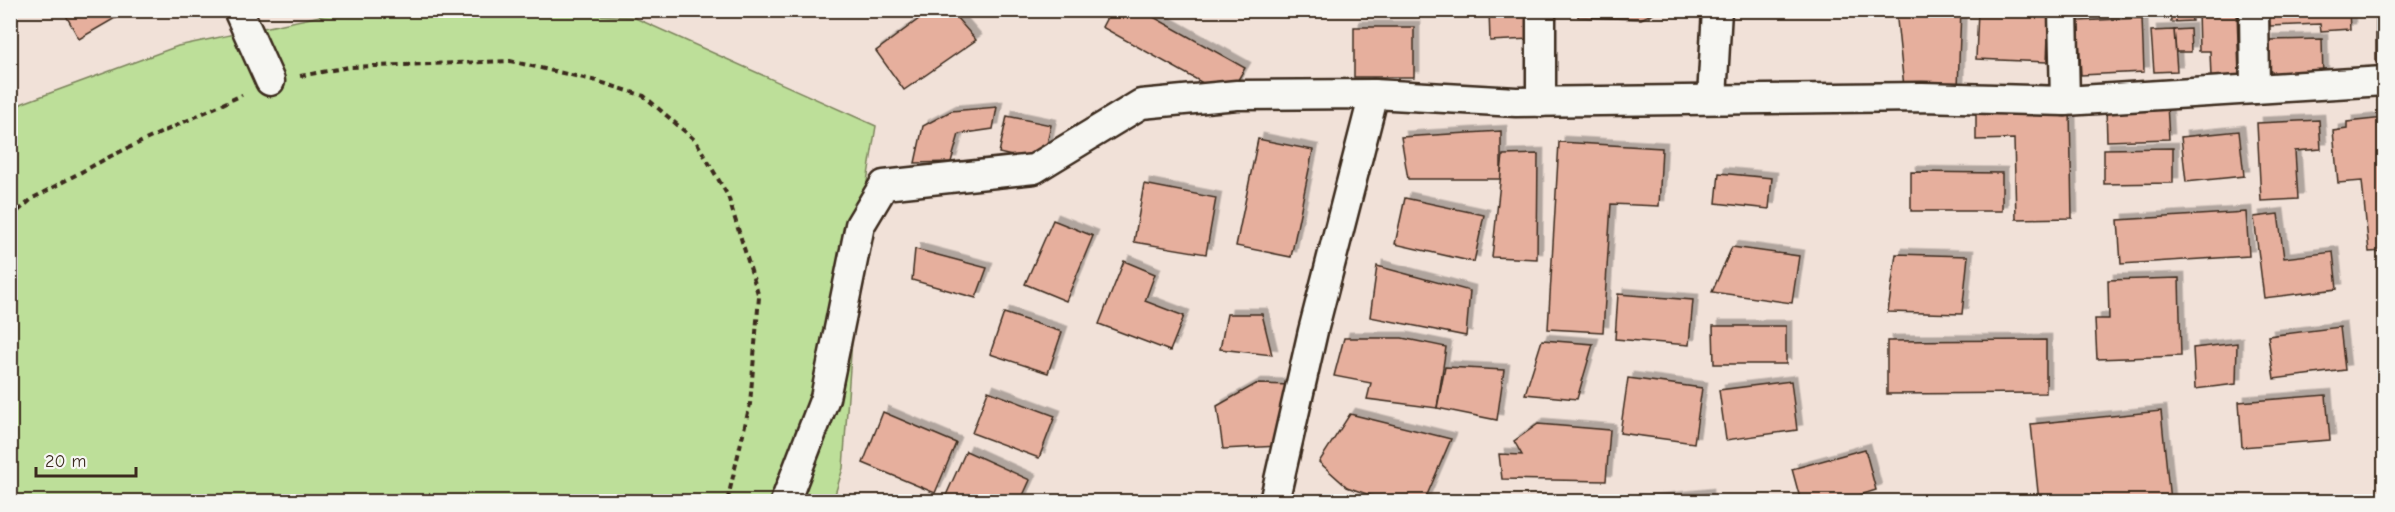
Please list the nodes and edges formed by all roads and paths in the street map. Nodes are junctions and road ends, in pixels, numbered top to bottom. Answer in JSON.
{"nodes":[{"id":1,"x":238,"y":10,"type":"edge"},
{"id":2,"x":1541,"y":10,"type":"edge"},
{"id":3,"x":1717,"y":10,"type":"edge"},
{"id":4,"x":2063,"y":10,"type":"edge"},
{"id":5,"x":2254,"y":10,"type":"edge"},
{"id":6,"x":270,"y":81,"type":"junction"},
{"id":7,"x":2385,"y":81,"type":"edge"},
{"id":8,"x":2255,"y":89,"type":"junction"},
{"id":9,"x":1374,"y":94,"type":"junction"},
{"id":10,"x":1712,"y":98,"type":"junction"},
{"id":11,"x":2065,"y":101,"type":"junction"},
{"id":12,"x":1541,"y":102,"type":"junction"},
{"id":13,"x":10,"y":218,"type":"edge"},
{"id":14,"x":727,"y":501,"type":"edge"},
{"id":15,"x":785,"y":501,"type":"edge"},
{"id":16,"x":1274,"y":501,"type":"edge"}],
"edges":[{"from":1,"to":6,"type":"street"},
{"from":2,"to":12,"type":"street"},
{"from":3,"to":10,"type":"street"},
{"from":4,"to":11,"type":"street"},
{"from":5,"to":8,"type":"street"},
{"from":6,"to":13,"type":"path"},
{"from":6,"to":14,"type":"path"},
{"from":7,"to":8,"type":"street"},
{"from":8,"to":11,"type":"street"},
{"from":9,"to":12,"type":"street"},
{"from":9,"to":15,"type":"street"},
{"from":9,"to":16,"type":"street"},
{"from":10,"to":11,"type":"street"},
{"from":10,"to":12,"type":"street"}]}
